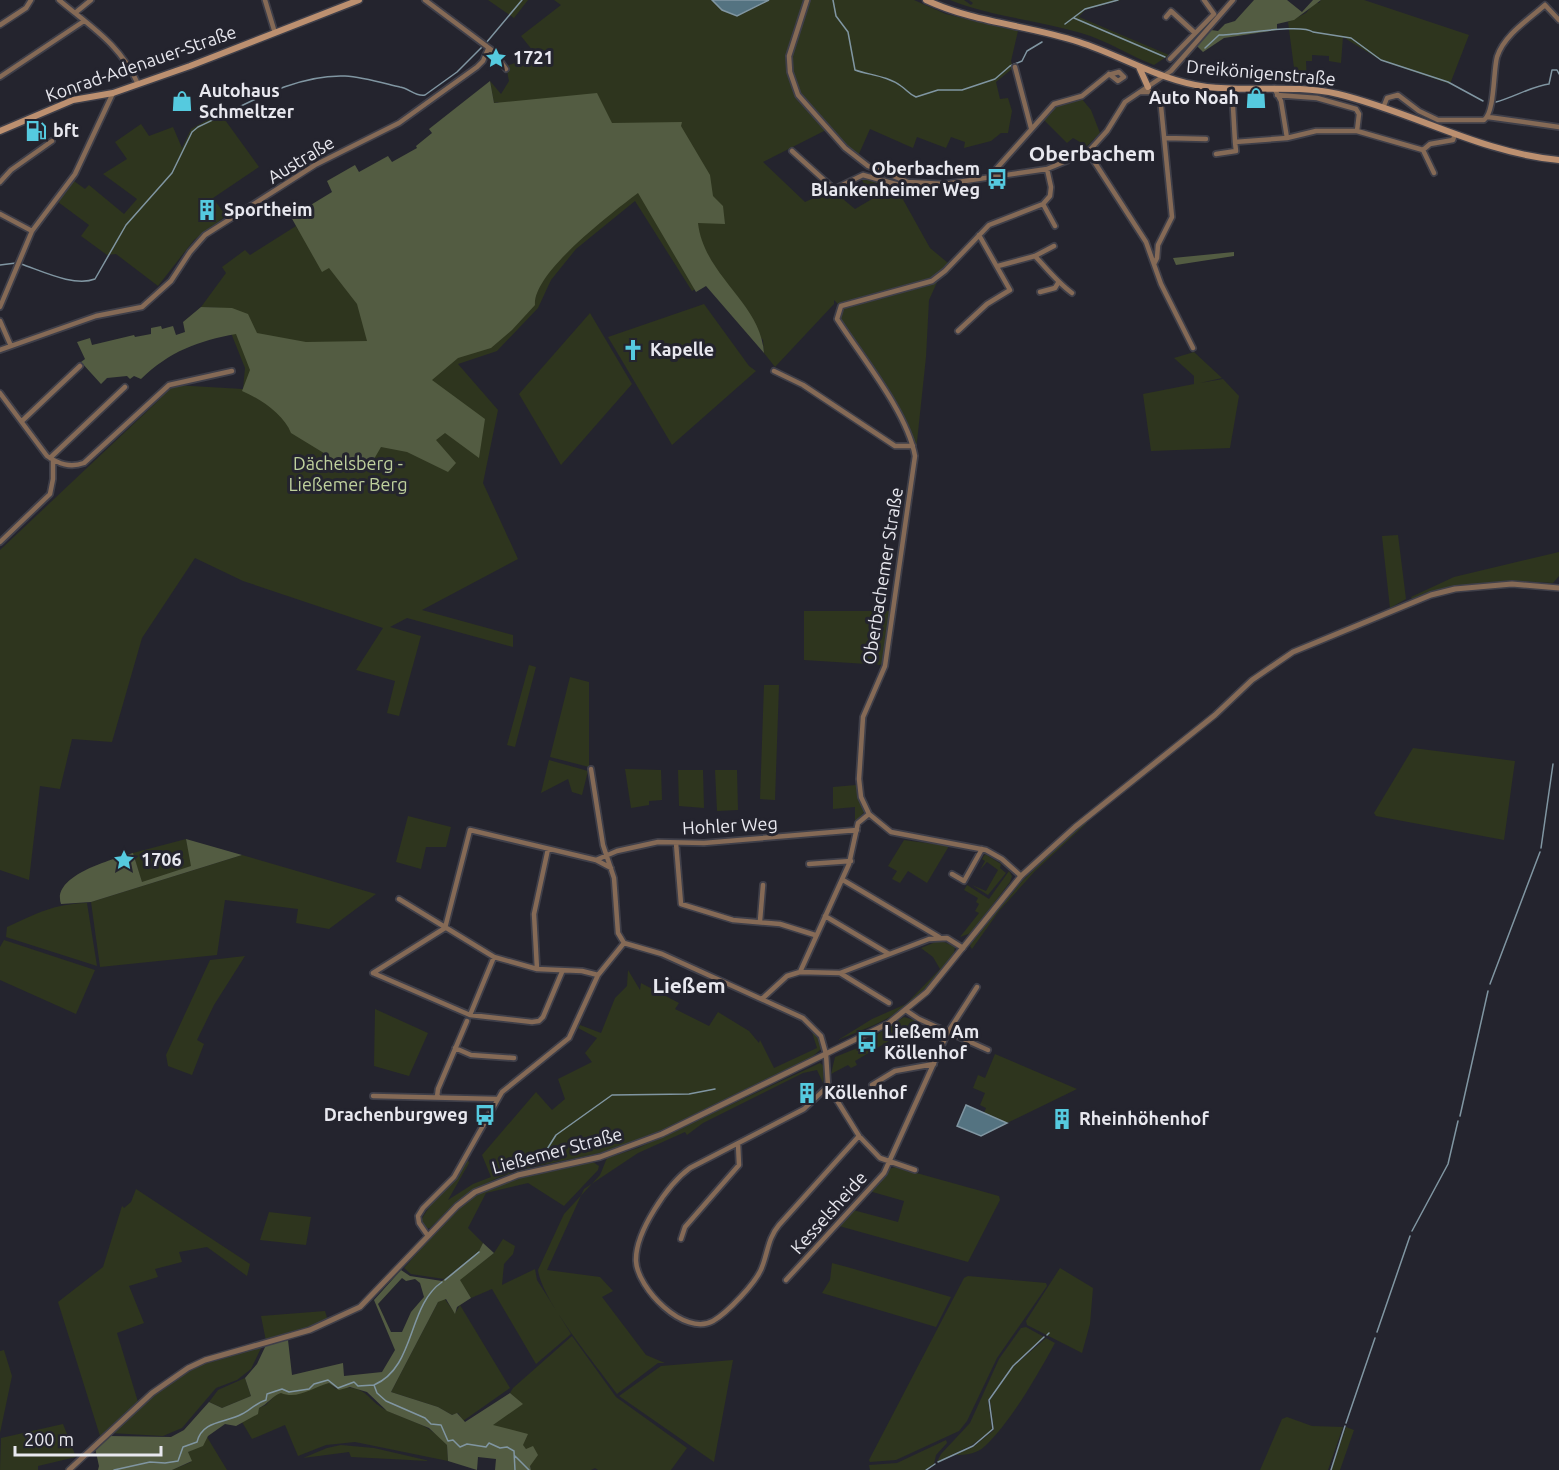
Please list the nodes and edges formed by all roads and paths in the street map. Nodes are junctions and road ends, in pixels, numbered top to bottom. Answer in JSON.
{"nodes":[{"id":1,"x":31,"y":0,"type":"edge"},
{"id":2,"x":59,"y":0,"type":"edge"},
{"id":3,"x":92,"y":0,"type":"edge"},
{"id":4,"x":265,"y":0,"type":"edge"},
{"id":5,"x":358,"y":0,"type":"edge"},
{"id":6,"x":425,"y":0,"type":"edge"},
{"id":7,"x":807,"y":0,"type":"edge"},
{"id":8,"x":926,"y":0,"type":"edge"},
{"id":9,"x":1204,"y":0,"type":"edge"},
{"id":10,"x":1233,"y":0,"type":"edge"},
{"id":11,"x":1544,"y":2,"type":"edge"},
{"id":12,"x":75,"y":13,"type":"junction"},
{"id":13,"x":1214,"y":14,"type":"junction"},
{"id":14,"x":1556,"y":14,"type":"edge"},
{"id":15,"x":1166,"y":17,"type":"dead end"},
{"id":16,"x":1218,"y":17,"type":"junction"},
{"id":17,"x":1559,"y":20,"type":"edge"},
{"id":18,"x":84,"y":21,"type":"junction"},
{"id":19,"x":0,"y":25,"type":"edge"},
{"id":20,"x":275,"y":33,"type":"junction"},
{"id":21,"x":1195,"y":33,"type":"junction"},
{"id":22,"x":487,"y":48,"type":"junction"},
{"id":23,"x":1170,"y":59,"type":"dead end"},
{"id":24,"x":1016,"y":67,"type":"dead end"},
{"id":25,"x":1139,"y":67,"type":"junction"},
{"id":26,"x":506,"y":69,"type":"dead end"},
{"id":27,"x":1109,"y":74,"type":"dead end"},
{"id":28,"x":0,"y":77,"type":"edge"},
{"id":29,"x":1165,"y":77,"type":"junction"},
{"id":30,"x":138,"y":84,"type":"junction"},
{"id":31,"x":1148,"y":87,"type":"junction"},
{"id":32,"x":1274,"y":88,"type":"junction"},
{"id":33,"x":1232,"y":89,"type":"junction"},
{"id":34,"x":1139,"y":92,"type":"junction"},
{"id":35,"x":113,"y":93,"type":"junction"},
{"id":36,"x":1277,"y":95,"type":"junction"},
{"id":37,"x":1383,"y":108,"type":"junction"},
{"id":38,"x":1488,"y":117,"type":"junction"},
{"id":39,"x":1559,"y":127,"type":"edge"},
{"id":40,"x":1031,"y":128,"type":"junction"},
{"id":41,"x":0,"y":131,"type":"edge"},
{"id":42,"x":1357,"y":131,"type":"junction"},
{"id":43,"x":1455,"y":134,"type":"junction"},
{"id":44,"x":1166,"y":138,"type":"junction"},
{"id":45,"x":1287,"y":138,"type":"junction"},
{"id":46,"x":1206,"y":139,"type":"dead end"},
{"id":47,"x":52,"y":141,"type":"dead end"},
{"id":48,"x":1235,"y":142,"type":"junction"},
{"id":49,"x":1423,"y":150,"type":"junction"},
{"id":50,"x":792,"y":151,"type":"dead end"},
{"id":51,"x":1088,"y":152,"type":"junction"},
{"id":52,"x":1216,"y":154,"type":"dead end"},
{"id":53,"x":1559,"y":160,"type":"edge"},
{"id":54,"x":1047,"y":169,"type":"junction"},
{"id":55,"x":1434,"y":173,"type":"dead end"},
{"id":56,"x":994,"y":177,"type":"junction"},
{"id":57,"x":0,"y":182,"type":"edge"},
{"id":58,"x":915,"y":183,"type":"junction"},
{"id":59,"x":1043,"y":204,"type":"junction"},
{"id":60,"x":0,"y":214,"type":"edge"},
{"id":61,"x":1055,"y":226,"type":"dead end"},
{"id":62,"x":32,"y":231,"type":"junction"},
{"id":63,"x":980,"y":235,"type":"junction"},
{"id":64,"x":1054,"y":246,"type":"dead end"},
{"id":65,"x":1035,"y":256,"type":"junction"},
{"id":66,"x":1154,"y":264,"type":"junction"},
{"id":67,"x":998,"y":266,"type":"junction"},
{"id":68,"x":1058,"y":283,"type":"junction"},
{"id":69,"x":1040,"y":292,"type":"dead end"},
{"id":70,"x":1072,"y":293,"type":"dead end"},
{"id":71,"x":0,"y":307,"type":"edge"},
{"id":72,"x":0,"y":321,"type":"edge"},
{"id":73,"x":958,"y":331,"type":"dead end"},
{"id":74,"x":11,"y":346,"type":"junction"},
{"id":75,"x":1193,"y":348,"type":"dead end"},
{"id":76,"x":0,"y":350,"type":"edge"},
{"id":77,"x":80,"y":366,"type":"dead end"},
{"id":78,"x":232,"y":371,"type":"dead end"},
{"id":79,"x":774,"y":371,"type":"dead end"},
{"id":80,"x":125,"y":387,"type":"dead end"},
{"id":81,"x":0,"y":393,"type":"edge"},
{"id":82,"x":22,"y":421,"type":"junction"},
{"id":83,"x":913,"y":446,"type":"junction"},
{"id":84,"x":51,"y":459,"type":"junction"},
{"id":85,"x":0,"y":542,"type":"edge"},
{"id":86,"x":1559,"y":588,"type":"edge"},
{"id":87,"x":591,"y":769,"type":"dead end"},
{"id":88,"x":869,"y":814,"type":"junction"},
{"id":89,"x":857,"y":830,"type":"junction"},
{"id":90,"x":676,"y":843,"type":"junction"},
{"id":91,"x":548,"y":849,"type":"junction"},
{"id":92,"x":982,"y":849,"type":"junction"},
{"id":93,"x":606,"y":854,"type":"junction"},
{"id":94,"x":596,"y":860,"type":"junction"},
{"id":95,"x":851,"y":861,"type":"junction"},
{"id":96,"x":810,"y":864,"type":"dead end"},
{"id":97,"x":611,"y":868,"type":"junction"},
{"id":98,"x":952,"y":874,"type":"dead end"},
{"id":99,"x":1021,"y":876,"type":"junction"},
{"id":100,"x":843,"y":880,"type":"junction"},
{"id":101,"x":763,"y":885,"type":"dead end"},
{"id":102,"x":399,"y":899,"type":"dead end"},
{"id":103,"x":825,"y":916,"type":"junction"},
{"id":104,"x":760,"y":921,"type":"junction"},
{"id":105,"x":446,"y":928,"type":"junction"},
{"id":106,"x":815,"y":935,"type":"junction"},
{"id":107,"x":940,"y":937,"type":"junction"},
{"id":108,"x":624,"y":943,"type":"junction"},
{"id":109,"x":963,"y":948,"type":"junction"},
{"id":110,"x":889,"y":954,"type":"junction"},
{"id":111,"x":494,"y":957,"type":"junction"},
{"id":112,"x":537,"y":969,"type":"junction"},
{"id":113,"x":562,"y":972,"type":"junction"},
{"id":114,"x":800,"y":972,"type":"junction"},
{"id":115,"x":840,"y":973,"type":"junction"},
{"id":116,"x":598,"y":975,"type":"junction"},
{"id":117,"x":977,"y":987,"type":"dead end"},
{"id":118,"x":763,"y":998,"type":"junction"},
{"id":119,"x":889,"y":1003,"type":"dead end"},
{"id":120,"x":907,"y":1011,"type":"junction"},
{"id":121,"x":469,"y":1018,"type":"junction"},
{"id":122,"x":948,"y":1032,"type":"junction"},
{"id":123,"x":455,"y":1048,"type":"junction"},
{"id":124,"x":988,"y":1050,"type":"dead end"},
{"id":125,"x":826,"y":1053,"type":"junction"},
{"id":126,"x":514,"y":1058,"type":"dead end"},
{"id":127,"x":934,"y":1064,"type":"junction"},
{"id":128,"x":872,"y":1085,"type":"dead end"},
{"id":129,"x":828,"y":1086,"type":"junction"},
{"id":130,"x":373,"y":1096,"type":"dead end"},
{"id":131,"x":437,"y":1097,"type":"junction"},
{"id":132,"x":497,"y":1100,"type":"junction"},
{"id":133,"x":859,"y":1136,"type":"junction"},
{"id":134,"x":738,"y":1144,"type":"junction"},
{"id":135,"x":889,"y":1162,"type":"junction"},
{"id":136,"x":915,"y":1170,"type":"dead end"},
{"id":137,"x":428,"y":1236,"type":"junction"},
{"id":138,"x":681,"y":1239,"type":"dead end"},
{"id":139,"x":786,"y":1280,"type":"dead end"},
{"id":140,"x":69,"y":1470,"type":"edge"}],
"edges":[{"from":1,"to":19,"type":"street"},
{"from":2,"to":12,"type":"street"},
{"from":3,"to":12,"type":"street"},
{"from":4,"to":20,"type":"street"},
{"from":5,"to":20,"type":"main road","name":"Konrad-Adenauer-Straße"},
{"from":6,"to":22,"type":"street"},
{"from":7,"to":58,"type":"street"},
{"from":8,"to":25,"type":"main road"},
{"from":9,"to":13,"type":"street"},
{"from":10,"to":16,"type":"street"},
{"from":11,"to":14,"type":"street"},
{"from":11,"to":38,"type":"street"},
{"from":12,"to":18,"type":"street"},
{"from":13,"to":16,"type":"street"},
{"from":13,"to":21,"type":"street"},
{"from":14,"to":17,"type":"street"},
{"from":15,"to":21,"type":"street"},
{"from":16,"to":29,"type":"street"},
{"from":18,"to":28,"type":"street"},
{"from":18,"to":30,"type":"street"},
{"from":20,"to":30,"type":"main road","name":"Konrad-Adenauer-Straße"},
{"from":21,"to":23,"type":"street"},
{"from":22,"to":26,"type":"street"},
{"from":22,"to":74,"type":"street","name":"Austraße"},
{"from":24,"to":40,"type":"street"},
{"from":25,"to":29,"type":"main road"},
{"from":25,"to":31,"type":"main road"},
{"from":27,"to":40,"type":"street"},
{"from":29,"to":31,"type":"street","name":"Dreikönigenstraße"},
{"from":29,"to":33,"type":"main road","name":"Dreikönigenstraße"},
{"from":30,"to":35,"type":"main road","name":"Konrad-Adenauer-Straße"},
{"from":31,"to":34,"type":"street","name":"Dreikönigenstraße"},
{"from":32,"to":33,"type":"main road","name":"Dreikönigenstraße"},
{"from":32,"to":36,"type":"street"},
{"from":32,"to":37,"type":"main road","name":"Dreikönigenstraße"},
{"from":33,"to":48,"type":"street"},
{"from":34,"to":44,"type":"street"},
{"from":34,"to":51,"type":"street","name":"Dreikönigenstraße"},
{"from":35,"to":41,"type":"main road","name":"Konrad-Adenauer-Straße"},
{"from":35,"to":62,"type":"street"},
{"from":36,"to":42,"type":"street"},
{"from":36,"to":45,"type":"street"},
{"from":37,"to":38,"type":"street"},
{"from":37,"to":43,"type":"main road","name":"Dreikönigenstraße"},
{"from":38,"to":39,"type":"street"},
{"from":40,"to":56,"type":"street"},
{"from":42,"to":45,"type":"street"},
{"from":42,"to":49,"type":"street"},
{"from":43,"to":49,"type":"street"},
{"from":43,"to":53,"type":"main road","name":"Dreikönigenstraße"},
{"from":44,"to":46,"type":"street"},
{"from":44,"to":66,"type":"street"},
{"from":45,"to":48,"type":"street"},
{"from":47,"to":57,"type":"street"},
{"from":48,"to":52,"type":"street"},
{"from":49,"to":55,"type":"street"},
{"from":50,"to":58,"type":"street"},
{"from":51,"to":54,"type":"street"},
{"from":51,"to":66,"type":"street"},
{"from":54,"to":56,"type":"street"},
{"from":54,"to":59,"type":"street"},
{"from":56,"to":58,"type":"street"},
{"from":59,"to":61,"type":"street"},
{"from":59,"to":63,"type":"street"},
{"from":60,"to":62,"type":"street"},
{"from":62,"to":71,"type":"street"},
{"from":63,"to":67,"type":"street"},
{"from":63,"to":83,"type":"street"},
{"from":64,"to":65,"type":"street"},
{"from":65,"to":67,"type":"street"},
{"from":65,"to":68,"type":"street"},
{"from":66,"to":75,"type":"street"},
{"from":67,"to":73,"type":"street"},
{"from":68,"to":69,"type":"street"},
{"from":68,"to":70,"type":"street"},
{"from":72,"to":74,"type":"street"},
{"from":74,"to":76,"type":"street","name":"Austraße"},
{"from":77,"to":82,"type":"street"},
{"from":78,"to":84,"type":"street"},
{"from":79,"to":83,"type":"street"},
{"from":80,"to":84,"type":"street"},
{"from":81,"to":82,"type":"street"},
{"from":82,"to":84,"type":"street"},
{"from":83,"to":88,"type":"street","name":"Oberbachemer Straße"},
{"from":84,"to":85,"type":"street"},
{"from":86,"to":99,"type":"street","name":"Ließemer Straße"},
{"from":87,"to":93,"type":"street"},
{"from":88,"to":89,"type":"street"},
{"from":88,"to":92,"type":"street"},
{"from":89,"to":90,"type":"street","name":"Hohler Weg"},
{"from":89,"to":95,"type":"street"},
{"from":90,"to":93,"type":"street","name":"Hohler Weg"},
{"from":90,"to":104,"type":"street"},
{"from":91,"to":94,"type":"street"},
{"from":91,"to":105,"type":"street"},
{"from":91,"to":112,"type":"street"},
{"from":92,"to":98,"type":"street"},
{"from":92,"to":99,"type":"street"},
{"from":93,"to":94,"type":"street","name":"Hohler Weg"},
{"from":93,"to":97,"type":"street"},
{"from":94,"to":97,"type":"street"},
{"from":95,"to":96,"type":"street"},
{"from":95,"to":100,"type":"street"},
{"from":97,"to":108,"type":"street"},
{"from":99,"to":109,"type":"street","name":"Ließemer Straße"},
{"from":100,"to":103,"type":"street"},
{"from":100,"to":107,"type":"street"},
{"from":101,"to":104,"type":"street"},
{"from":102,"to":105,"type":"street"},
{"from":103,"to":106,"type":"street"},
{"from":103,"to":110,"type":"street"},
{"from":104,"to":106,"type":"street"},
{"from":105,"to":111,"type":"street"},
{"from":105,"to":121,"type":"street"},
{"from":106,"to":114,"type":"street"},
{"from":107,"to":109,"type":"street"},
{"from":107,"to":110,"type":"street"},
{"from":108,"to":116,"type":"street"},
{"from":108,"to":118,"type":"street"},
{"from":109,"to":120,"type":"street","name":"Ließemer Straße"},
{"from":110,"to":115,"type":"street"},
{"from":111,"to":112,"type":"street"},
{"from":111,"to":121,"type":"street"},
{"from":112,"to":113,"type":"street"},
{"from":113,"to":116,"type":"street"},
{"from":113,"to":121,"type":"street"},
{"from":114,"to":115,"type":"street"},
{"from":114,"to":118,"type":"street"},
{"from":115,"to":119,"type":"street"},
{"from":116,"to":132,"type":"street"},
{"from":117,"to":122,"type":"street","name":"Kesselsheide"},
{"from":118,"to":125,"type":"street"},
{"from":120,"to":122,"type":"street"},
{"from":120,"to":125,"type":"street","name":"Ließemer Straße"},
{"from":121,"to":123,"type":"street"},
{"from":122,"to":124,"type":"street"},
{"from":122,"to":127,"type":"street","name":"Kesselsheide"},
{"from":123,"to":126,"type":"street"},
{"from":123,"to":131,"type":"street"},
{"from":125,"to":129,"type":"street"},
{"from":125,"to":137,"type":"street","name":"Ließemer Straße"},
{"from":127,"to":128,"type":"street"},
{"from":127,"to":135,"type":"street","name":"Kesselsheide"},
{"from":129,"to":133,"type":"street"},
{"from":129,"to":134,"type":"street"},
{"from":130,"to":131,"type":"street"},
{"from":131,"to":132,"type":"street"},
{"from":132,"to":137,"type":"street"},
{"from":133,"to":134,"type":"street"},
{"from":133,"to":135,"type":"street"},
{"from":134,"to":138,"type":"street"},
{"from":135,"to":136,"type":"street"},
{"from":135,"to":139,"type":"street","name":"Kesselsheide"},
{"from":137,"to":140,"type":"street","name":"Ließemer Straße"}]}
